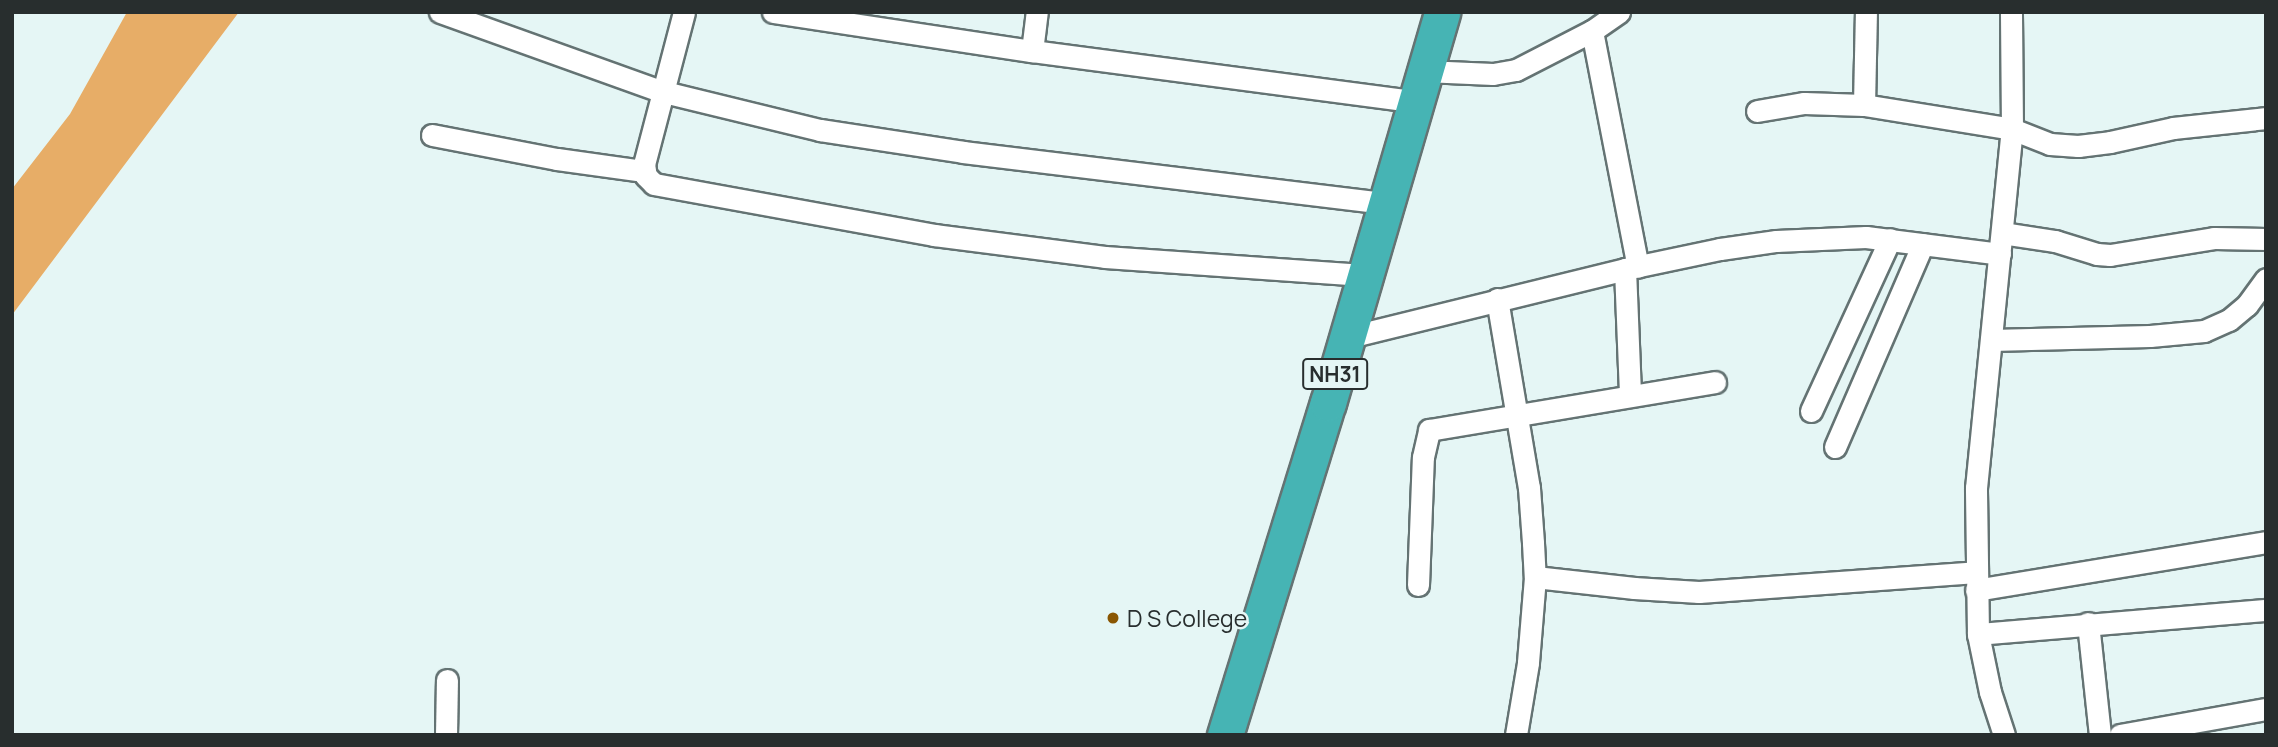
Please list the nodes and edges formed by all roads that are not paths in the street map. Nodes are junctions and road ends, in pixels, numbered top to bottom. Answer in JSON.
{"nodes":[{"id":1,"x":440,"y":12,"type":"edge"},
{"id":2,"x":684,"y":12,"type":"edge"},
{"id":3,"x":773,"y":12,"type":"edge"},
{"id":4,"x":1037,"y":12,"type":"edge"},
{"id":5,"x":1442,"y":12,"type":"edge"},
{"id":6,"x":1619,"y":12,"type":"edge"},
{"id":7,"x":1866,"y":12,"type":"edge"},
{"id":8,"x":2011,"y":12,"type":"edge"},
{"id":9,"x":1592,"y":31,"type":"junction"},
{"id":10,"x":1032,"y":51,"type":"junction"},
{"id":11,"x":1419,"y":86,"type":"junction"},
{"id":12,"x":664,"y":92,"type":"junction"},
{"id":13,"x":1864,"y":106,"type":"junction"},
{"id":14,"x":1757,"y":111,"type":"dead end"},
{"id":15,"x":2266,"y":118,"type":"edge"},
{"id":16,"x":2012,"y":129,"type":"junction"},
{"id":17,"x":432,"y":135,"type":"dead end"},
{"id":18,"x":644,"y":171,"type":"junction"},
{"id":19,"x":1385,"y":203,"type":"junction"},
{"id":20,"x":1890,"y":239,"type":"junction"},
{"id":21,"x":2266,"y":239,"type":"edge"},
{"id":22,"x":1923,"y":244,"type":"junction"},
{"id":23,"x":2001,"y":244,"type":"junction"},
{"id":24,"x":1632,"y":268,"type":"junction"},
{"id":25,"x":1363,"y":275,"type":"junction"},
{"id":26,"x":2266,"y":279,"type":"edge"},
{"id":27,"x":1497,"y":299,"type":"junction"},
{"id":28,"x":1345,"y":338,"type":"junction"},
{"id":29,"x":1990,"y":340,"type":"junction"},
{"id":30,"x":1716,"y":382,"type":"dead end"},
{"id":31,"x":1630,"y":395,"type":"junction"},
{"id":32,"x":1811,"y":411,"type":"dead end"},
{"id":33,"x":1518,"y":413,"type":"junction"},
{"id":34,"x":1835,"y":447,"type":"dead end"},
{"id":35,"x":2266,"y":542,"type":"edge"},
{"id":36,"x":1535,"y":577,"type":"junction"},
{"id":37,"x":1976,"y":581,"type":"junction"},
{"id":38,"x":1418,"y":585,"type":"dead end"},
{"id":39,"x":2266,"y":610,"type":"edge"},
{"id":40,"x":2088,"y":623,"type":"junction"},
{"id":41,"x":1978,"y":634,"type":"junction"},
{"id":42,"x":447,"y":680,"type":"dead end"},
{"id":43,"x":2266,"y":709,"type":"edge"},
{"id":44,"x":446,"y":735,"type":"edge"},
{"id":45,"x":1225,"y":735,"type":"edge"},
{"id":46,"x":1516,"y":735,"type":"edge"},
{"id":47,"x":2004,"y":735,"type":"edge"},
{"id":48,"x":2100,"y":735,"type":"edge"},
{"id":49,"x":2120,"y":735,"type":"edge"}],
"edges":[{"from":1,"to":12,"type":"street"},
{"from":2,"to":12,"type":"street"},
{"from":3,"to":10,"type":"street"},
{"from":4,"to":10,"type":"street"},
{"from":5,"to":11,"type":"highway","number":"NH31"},
{"from":6,"to":9,"type":"street"},
{"from":7,"to":13,"type":"street"},
{"from":8,"to":16,"type":"street"},
{"from":9,"to":11,"type":"street"},
{"from":9,"to":24,"type":"street"},
{"from":10,"to":11,"type":"street"},
{"from":11,"to":19,"type":"highway","number":"NH31"},
{"from":12,"to":18,"type":"street"},
{"from":12,"to":19,"type":"street"},
{"from":13,"to":14,"type":"street"},
{"from":13,"to":16,"type":"street"},
{"from":15,"to":16,"type":"street"},
{"from":16,"to":23,"type":"street"},
{"from":17,"to":18,"type":"street"},
{"from":18,"to":25,"type":"street"},
{"from":19,"to":25,"type":"highway","number":"NH31"},
{"from":20,"to":22,"type":"street"},
{"from":20,"to":24,"type":"street"},
{"from":20,"to":32,"type":"street"},
{"from":21,"to":23,"type":"street"},
{"from":22,"to":23,"type":"street"},
{"from":22,"to":34,"type":"street"},
{"from":23,"to":29,"type":"street"},
{"from":24,"to":27,"type":"street"},
{"from":24,"to":31,"type":"street"},
{"from":25,"to":28,"type":"highway","number":"NH31"},
{"from":26,"to":29,"type":"street"},
{"from":27,"to":28,"type":"street"},
{"from":27,"to":33,"type":"street"},
{"from":28,"to":45,"type":"highway","number":"NH31"},
{"from":29,"to":37,"type":"street"},
{"from":30,"to":31,"type":"street"},
{"from":31,"to":33,"type":"street"},
{"from":33,"to":36,"type":"street"},
{"from":33,"to":38,"type":"street"},
{"from":35,"to":37,"type":"street"},
{"from":36,"to":37,"type":"street"},
{"from":36,"to":46,"type":"street"},
{"from":37,"to":41,"type":"street"},
{"from":39,"to":40,"type":"street"},
{"from":40,"to":41,"type":"street"},
{"from":40,"to":48,"type":"street"},
{"from":41,"to":47,"type":"street"},
{"from":42,"to":44,"type":"street"},
{"from":43,"to":49,"type":"street"}]}
